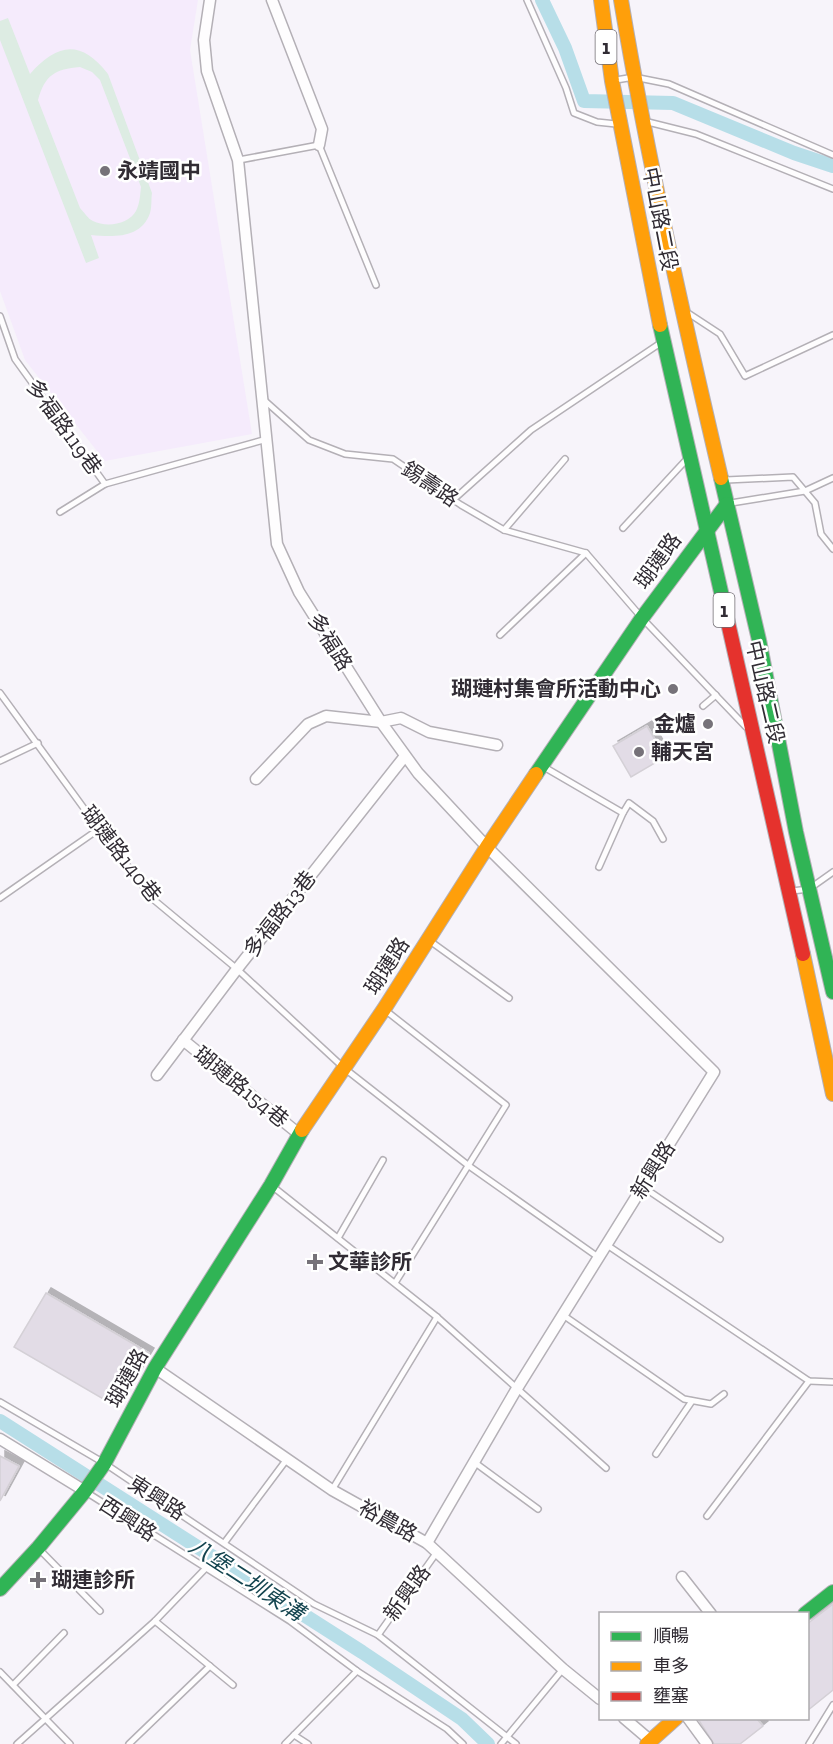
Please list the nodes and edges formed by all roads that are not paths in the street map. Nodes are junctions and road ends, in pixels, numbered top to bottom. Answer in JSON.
{"nodes":[{"id":1,"x":210,"y":0,"type":"edge"},
{"id":2,"x":272,"y":0,"type":"edge"},
{"id":3,"x":526,"y":0,"type":"edge"},
{"id":4,"x":601,"y":0,"type":"edge"},
{"id":5,"x":621,"y":0,"type":"edge"},
{"id":6,"x":636,"y":83,"type":"junction"},
{"id":7,"x":613,"y":87,"type":"junction"},
{"id":8,"x":643,"y":120,"type":"junction"},
{"id":9,"x":620,"y":124,"type":"junction"},
{"id":10,"x":319,"y":145,"type":"junction"},
{"id":11,"x":833,"y":155,"type":"edge"},
{"id":12,"x":238,"y":160,"type":"junction"},
{"id":13,"x":833,"y":189,"type":"edge"},
{"id":14,"x":376,"y":285,"type":"dead end"},
{"id":15,"x":682,"y":309,"type":"junction"},
{"id":16,"x":0,"y":316,"type":"edge"},
{"id":17,"x":833,"y":335,"type":"edge"},
{"id":18,"x":663,"y":342,"type":"junction"},
{"id":19,"x":262,"y":397,"type":"junction"},
{"id":20,"x":267,"y":440,"type":"junction"},
{"id":21,"x":689,"y":457,"type":"junction"},
{"id":22,"x":565,"y":459,"type":"dead end"},
{"id":23,"x":833,"y":478,"type":"edge"},
{"id":24,"x":721,"y":480,"type":"junction"},
{"id":25,"x":105,"y":484,"type":"junction"},
{"id":26,"x":804,"y":491,"type":"junction"},
{"id":27,"x":453,"y":500,"type":"junction"},
{"id":28,"x":727,"y":504,"type":"junction"},
{"id":29,"x":60,"y":512,"type":"dead end"},
{"id":30,"x":623,"y":528,"type":"dead end"},
{"id":31,"x":504,"y":530,"type":"junction"},
{"id":32,"x":707,"y":531,"type":"junction"},
{"id":33,"x":833,"y":549,"type":"edge"},
{"id":34,"x":586,"y":554,"type":"junction"},
{"id":35,"x":642,"y":618,"type":"junction"},
{"id":36,"x":500,"y":635,"type":"dead end"},
{"id":37,"x":0,"y":693,"type":"edge"},
{"id":38,"x":716,"y":695,"type":"junction"},
{"id":39,"x":703,"y":706,"type":"dead end"},
{"id":40,"x":381,"y":722,"type":"junction"},
{"id":41,"x":753,"y":734,"type":"junction"},
{"id":42,"x":38,"y":743,"type":"junction"},
{"id":43,"x":497,"y":745,"type":"dead end"},
{"id":44,"x":405,"y":756,"type":"junction"},
{"id":45,"x":0,"y":761,"type":"edge"},
{"id":46,"x":542,"y":766,"type":"junction"},
{"id":47,"x":256,"y":779,"type":"dead end"},
{"id":48,"x":623,"y":813,"type":"junction"},
{"id":49,"x":99,"y":829,"type":"junction"},
{"id":50,"x":663,"y":839,"type":"dead end"},
{"id":51,"x":487,"y":847,"type":"junction"},
{"id":52,"x":599,"y":867,"type":"dead end"},
{"id":53,"x":833,"y":872,"type":"edge"},
{"id":54,"x":809,"y":889,"type":"junction"},
{"id":55,"x":789,"y":891,"type":"junction"},
{"id":56,"x":0,"y":898,"type":"edge"},
{"id":57,"x":429,"y":940,"type":"junction"},
{"id":58,"x":237,"y":969,"type":"junction"},
{"id":59,"x":833,"y":992,"type":"edge"},
{"id":60,"x":509,"y":998,"type":"dead end"},
{"id":61,"x":384,"y":1009,"type":"junction"},
{"id":62,"x":183,"y":1040,"type":"junction"},
{"id":63,"x":344,"y":1068,"type":"junction"},
{"id":64,"x":157,"y":1075,"type":"dead end"},
{"id":65,"x":833,"y":1094,"type":"edge"},
{"id":66,"x":299,"y":1134,"type":"junction"},
{"id":67,"x":383,"y":1160,"type":"dead end"},
{"id":68,"x":469,"y":1166,"type":"junction"},
{"id":69,"x":271,"y":1185,"type":"junction"},
{"id":70,"x":643,"y":1187,"type":"junction"},
{"id":71,"x":338,"y":1238,"type":"junction"},
{"id":72,"x":720,"y":1239,"type":"dead end"},
{"id":73,"x":607,"y":1245,"type":"junction"},
{"id":74,"x":599,"y":1258,"type":"junction"},
{"id":75,"x":395,"y":1283,"type":"junction"},
{"id":76,"x":563,"y":1315,"type":"junction"},
{"id":77,"x":437,"y":1317,"type":"junction"},
{"id":78,"x":155,"y":1368,"type":"junction"},
{"id":79,"x":809,"y":1381,"type":"junction"},
{"id":80,"x":833,"y":1382,"type":"edge"},
{"id":81,"x":516,"y":1390,"type":"junction"},
{"id":82,"x":724,"y":1394,"type":"dead end"},
{"id":83,"x":692,"y":1401,"type":"junction"},
{"id":84,"x":0,"y":1402,"type":"edge"},
{"id":85,"x":0,"y":1439,"type":"edge"},
{"id":86,"x":656,"y":1454,"type":"dead end"},
{"id":87,"x":287,"y":1459,"type":"junction"},
{"id":88,"x":474,"y":1462,"type":"junction"},
{"id":89,"x":104,"y":1464,"type":"junction"},
{"id":90,"x":606,"y":1468,"type":"dead end"},
{"id":91,"x":332,"y":1490,"type":"junction"},
{"id":92,"x":85,"y":1491,"type":"junction"},
{"id":93,"x":538,"y":1509,"type":"dead end"},
{"id":94,"x":707,"y":1516,"type":"dead end"},
{"id":95,"x":225,"y":1542,"type":"junction"},
{"id":96,"x":427,"y":1543,"type":"junction"},
{"id":97,"x":38,"y":1548,"type":"junction"},
{"id":98,"x":437,"y":1552,"type":"junction"},
{"id":99,"x":205,"y":1569,"type":"junction"},
{"id":100,"x":682,"y":1577,"type":"dead end"},
{"id":101,"x":0,"y":1589,"type":"edge"},
{"id":102,"x":833,"y":1592,"type":"edge"},
{"id":103,"x":100,"y":1611,"type":"dead end"},
{"id":104,"x":709,"y":1612,"type":"edge"},
{"id":105,"x":808,"y":1612,"type":"edge"},
{"id":106,"x":155,"y":1621,"type":"junction"},
{"id":107,"x":64,"y":1633,"type":"dead end"},
{"id":108,"x":378,"y":1635,"type":"junction"},
{"id":109,"x":210,"y":1666,"type":"junction"},
{"id":110,"x":563,"y":1669,"type":"junction"},
{"id":111,"x":0,"y":1671,"type":"edge"},
{"id":112,"x":357,"y":1671,"type":"junction"},
{"id":113,"x":13,"y":1685,"type":"junction"},
{"id":114,"x":233,"y":1685,"type":"dead end"},
{"id":115,"x":599,"y":1699,"type":"edge"},
{"id":116,"x":833,"y":1705,"type":"edge"},
{"id":117,"x":45,"y":1719,"type":"junction"},
{"id":118,"x":625,"y":1720,"type":"edge"},
{"id":119,"x":675,"y":1720,"type":"edge"},
{"id":120,"x":689,"y":1720,"type":"edge"},
{"id":121,"x":294,"y":1735,"type":"junction"},
{"id":122,"x":508,"y":1736,"type":"junction"},
{"id":123,"x":649,"y":1742,"type":"edge"},
{"id":124,"x":17,"y":1744,"type":"edge"},
{"id":125,"x":70,"y":1744,"type":"edge"},
{"id":126,"x":129,"y":1744,"type":"edge"},
{"id":127,"x":285,"y":1744,"type":"edge"},
{"id":128,"x":308,"y":1744,"type":"edge"},
{"id":129,"x":463,"y":1744,"type":"edge"},
{"id":130,"x":501,"y":1744,"type":"edge"},
{"id":131,"x":516,"y":1744,"type":"edge"},
{"id":132,"x":707,"y":1744,"type":"edge"},
{"id":133,"x":809,"y":1744,"type":"edge"}],
"edges":[{"from":1,"to":12,"type":"street"},
{"from":2,"to":10,"type":"street"},
{"from":3,"to":9,"type":"lane"},
{"from":4,"to":7,"type":"main road","number":"1"},
{"from":5,"to":6,"type":"main road","number":"1"},
{"from":6,"to":7,"type":"lane"},
{"from":6,"to":8,"type":"main road","number":"1"},
{"from":6,"to":11,"type":"lane"},
{"from":7,"to":9,"type":"main road","number":"1"},
{"from":8,"to":9,"type":"lane"},
{"from":8,"to":13,"type":"lane"},
{"from":8,"to":15,"type":"main road","name":"中山路二段","number":"1"},
{"from":9,"to":18,"type":"main road","name":"中山路二段","number":"1"},
{"from":10,"to":12,"type":"lane"},
{"from":10,"to":14,"type":"lane"},
{"from":12,"to":19,"type":"street"},
{"from":15,"to":17,"type":"lane"},
{"from":15,"to":24,"type":"main road","name":"中山路二段","number":"1"},
{"from":16,"to":25,"type":"lane","name":"多福路119巷"},
{"from":18,"to":21,"type":"main road","name":"中山路二段","number":"1"},
{"from":18,"to":27,"type":"lane"},
{"from":19,"to":20,"type":"street","name":"多福路"},
{"from":19,"to":27,"type":"lane","name":"錫壽路"},
{"from":20,"to":25,"type":"lane","name":"多福路119巷"},
{"from":20,"to":40,"type":"street","name":"多福路"},
{"from":21,"to":30,"type":"lane"},
{"from":21,"to":32,"type":"main road","name":"中山路二段","number":"1"},
{"from":22,"to":31,"type":"lane"},
{"from":23,"to":26,"type":"lane"},
{"from":24,"to":26,"type":"lane"},
{"from":24,"to":28,"type":"main road","name":"中山路二段","number":"1"},
{"from":25,"to":29,"type":"lane"},
{"from":26,"to":28,"type":"lane"},
{"from":26,"to":33,"type":"lane"},
{"from":27,"to":31,"type":"lane","name":"錫壽路"},
{"from":28,"to":32,"type":"main road","name":"瑚璉路"},
{"from":28,"to":54,"type":"main road","name":"中山路二段","number":"1"},
{"from":31,"to":34,"type":"lane","name":"錫壽路"},
{"from":32,"to":35,"type":"main road","name":"瑚璉路"},
{"from":32,"to":41,"type":"main road","name":"中山路二段","number":"1"},
{"from":34,"to":35,"type":"lane"},
{"from":34,"to":36,"type":"lane"},
{"from":35,"to":38,"type":"lane"},
{"from":35,"to":46,"type":"main road","name":"瑚璉路"},
{"from":37,"to":42,"type":"lane","name":"瑚璉路140巷"},
{"from":38,"to":39,"type":"lane"},
{"from":38,"to":41,"type":"lane"},
{"from":40,"to":43,"type":"street"},
{"from":40,"to":44,"type":"street","name":"多福路"},
{"from":40,"to":47,"type":"street"},
{"from":41,"to":55,"type":"main road","name":"中山路二段","number":"1"},
{"from":42,"to":45,"type":"lane"},
{"from":42,"to":49,"type":"lane","name":"瑚璉路140巷"},
{"from":44,"to":51,"type":"street","name":"多福路"},
{"from":44,"to":58,"type":"street","name":"多福路13巷"},
{"from":46,"to":48,"type":"lane"},
{"from":46,"to":51,"type":"main road","name":"瑚璉路"},
{"from":48,"to":50,"type":"lane"},
{"from":48,"to":52,"type":"lane"},
{"from":49,"to":56,"type":"lane"},
{"from":49,"to":58,"type":"lane","name":"瑚璉路140巷"},
{"from":51,"to":57,"type":"main road","name":"瑚璉路"},
{"from":51,"to":70,"type":"street","name":"新興路"},
{"from":53,"to":54,"type":"lane"},
{"from":54,"to":55,"type":"lane"},
{"from":54,"to":59,"type":"main road","name":"中山路二段","number":"1"},
{"from":55,"to":65,"type":"main road","name":"中山路二段","number":"1"},
{"from":57,"to":60,"type":"lane"},
{"from":57,"to":61,"type":"main road","name":"瑚璉路"},
{"from":58,"to":62,"type":"street","name":"多福路13巷"},
{"from":58,"to":63,"type":"lane","name":"瑚璉路140巷"},
{"from":61,"to":63,"type":"main road","name":"瑚璉路"},
{"from":61,"to":68,"type":"lane"},
{"from":62,"to":64,"type":"street","name":"多福路13巷"},
{"from":62,"to":66,"type":"street","name":"瑚璉路154巷"},
{"from":63,"to":66,"type":"main road","name":"瑚璉路"},
{"from":63,"to":68,"type":"lane","name":"瑚璉路140巷"},
{"from":66,"to":69,"type":"main road","name":"瑚璉路"},
{"from":67,"to":71,"type":"lane"},
{"from":68,"to":74,"type":"lane","name":"瑚璉路140巷"},
{"from":68,"to":75,"type":"lane"},
{"from":69,"to":71,"type":"lane"},
{"from":69,"to":78,"type":"main road","name":"瑚璉路"},
{"from":70,"to":72,"type":"lane"},
{"from":70,"to":73,"type":"street","name":"新興路"},
{"from":71,"to":75,"type":"lane"},
{"from":73,"to":74,"type":"street","name":"新興路"},
{"from":73,"to":79,"type":"lane"},
{"from":74,"to":76,"type":"street","name":"新興路"},
{"from":75,"to":77,"type":"lane"},
{"from":76,"to":81,"type":"street","name":"新興路"},
{"from":76,"to":83,"type":"lane"},
{"from":77,"to":81,"type":"lane"},
{"from":77,"to":91,"type":"lane"},
{"from":78,"to":87,"type":"street","name":"裕農路"},
{"from":78,"to":89,"type":"main road","name":"瑚璉路"},
{"from":79,"to":80,"type":"lane"},
{"from":79,"to":94,"type":"lane"},
{"from":81,"to":88,"type":"street","name":"新興路"},
{"from":81,"to":90,"type":"lane"},
{"from":82,"to":83,"type":"lane"},
{"from":83,"to":86,"type":"lane"},
{"from":84,"to":89,"type":"lane","name":"東興路"},
{"from":85,"to":92,"type":"street","name":"西興路"},
{"from":87,"to":91,"type":"street","name":"裕農路"},
{"from":87,"to":95,"type":"lane"},
{"from":88,"to":93,"type":"lane"},
{"from":88,"to":96,"type":"street","name":"新興路"},
{"from":89,"to":92,"type":"main road","name":"瑚璉路"},
{"from":89,"to":95,"type":"lane","name":"東興路"},
{"from":91,"to":96,"type":"street","name":"裕農路"},
{"from":92,"to":97,"type":"main road"},
{"from":92,"to":99,"type":"lane","name":"西興路"},
{"from":95,"to":108,"type":"lane","name":"東興路"},
{"from":96,"to":98,"type":"street","name":"裕農路"},
{"from":97,"to":101,"type":"main road"},
{"from":97,"to":103,"type":"lane"},
{"from":98,"to":108,"type":"lane","name":"新興路"},
{"from":98,"to":110,"type":"street","name":"裕農路"},
{"from":99,"to":106,"type":"lane"},
{"from":99,"to":112,"type":"lane","name":"西興路"},
{"from":100,"to":104,"type":"street"},
{"from":102,"to":105,"type":"main road"},
{"from":106,"to":109,"type":"lane"},
{"from":106,"to":117,"type":"lane"},
{"from":107,"to":113,"type":"lane"},
{"from":108,"to":122,"type":"lane","name":"東興路"},
{"from":109,"to":114,"type":"lane"},
{"from":109,"to":126,"type":"lane"},
{"from":110,"to":115,"type":"street","name":"裕農路"},
{"from":110,"to":122,"type":"lane"},
{"from":111,"to":113,"type":"lane"},
{"from":112,"to":121,"type":"lane"},
{"from":112,"to":129,"type":"lane","name":"西興路"},
{"from":113,"to":117,"type":"lane"},
{"from":116,"to":133,"type":"lane"},
{"from":117,"to":124,"type":"lane"},
{"from":117,"to":125,"type":"lane"},
{"from":118,"to":123,"type":"street"},
{"from":119,"to":123,"type":"main road"},
{"from":120,"to":132,"type":"street"},
{"from":121,"to":127,"type":"lane"},
{"from":121,"to":128,"type":"lane"},
{"from":122,"to":130,"type":"lane"},
{"from":122,"to":131,"type":"lane","name":"東興路"}]}
